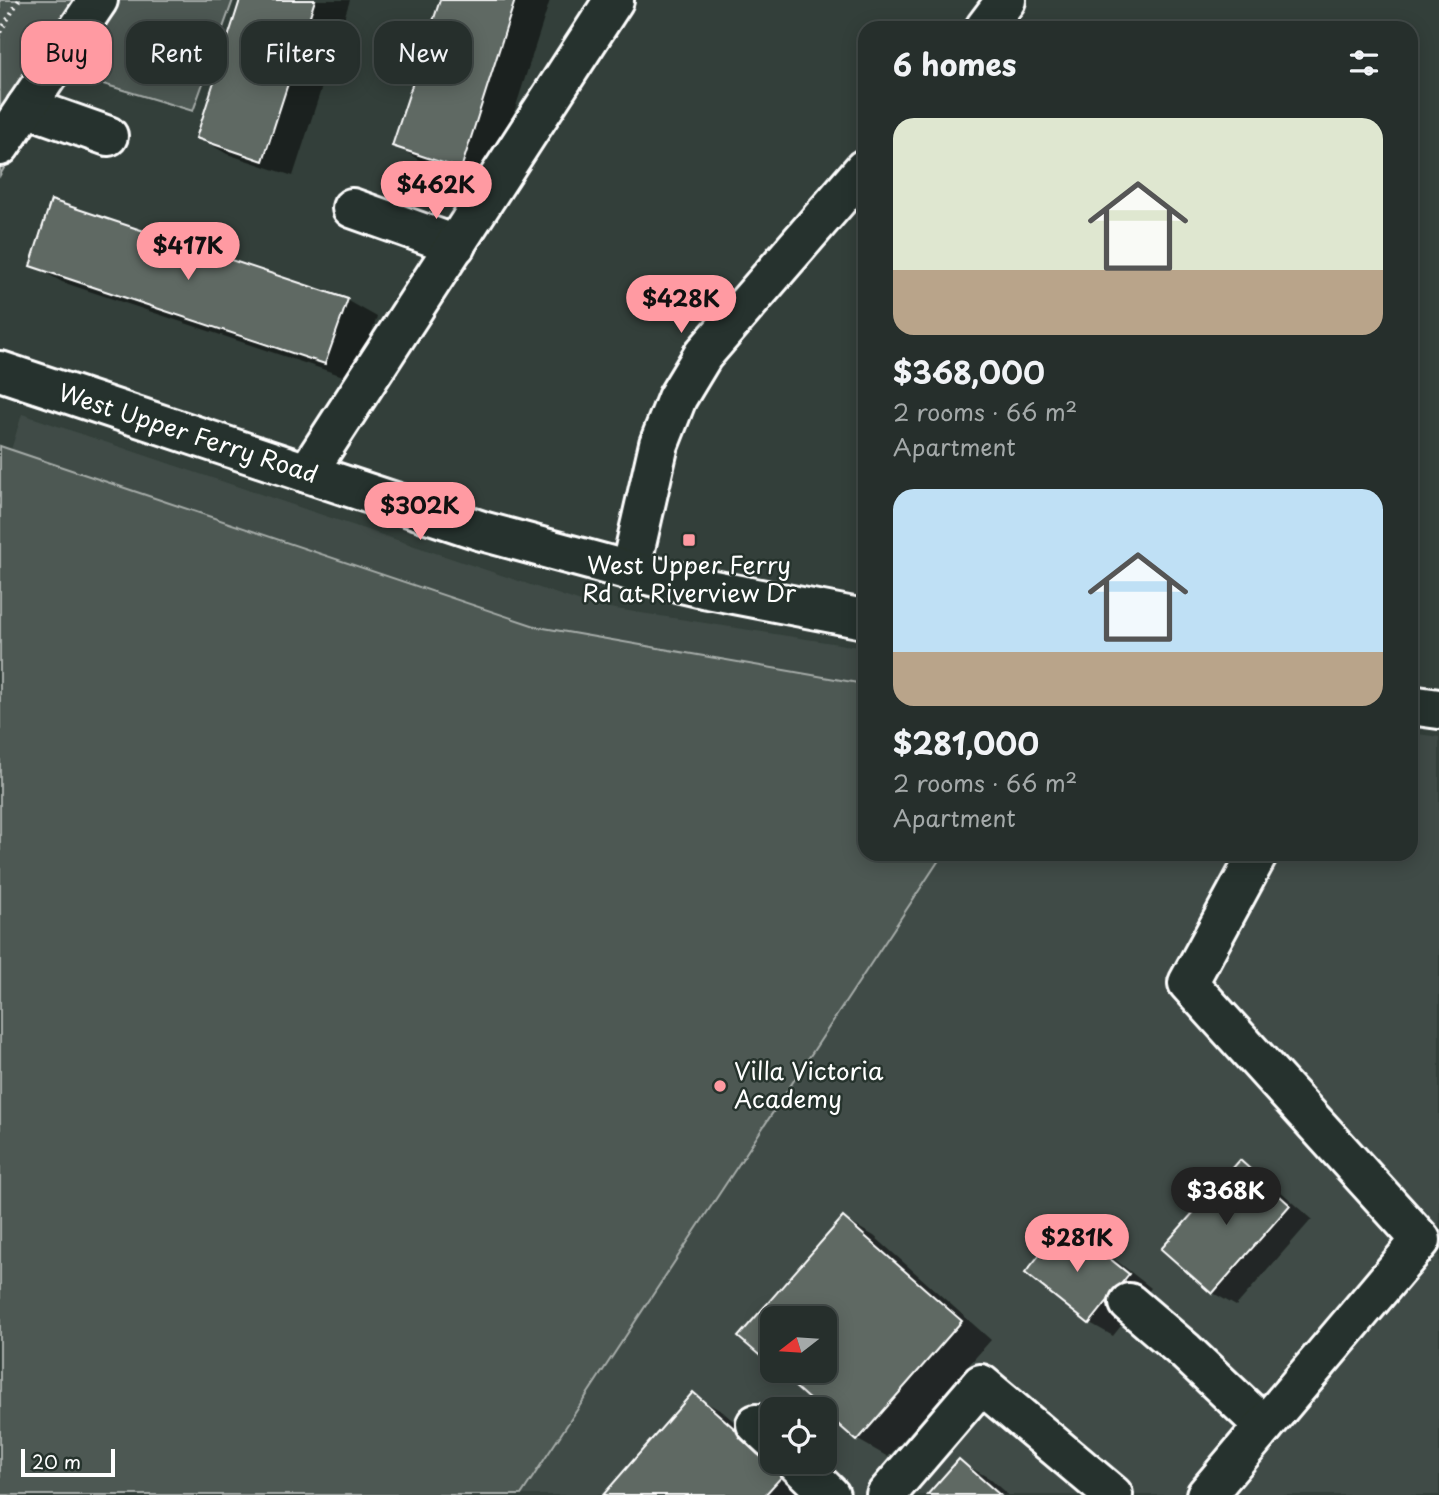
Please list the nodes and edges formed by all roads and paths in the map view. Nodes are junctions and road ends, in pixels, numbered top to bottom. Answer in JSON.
{"nodes":[{"id":1,"x":19,"y":0,"type":"edge"},
{"id":2,"x":98,"y":0,"type":"edge"},
{"id":3,"x":614,"y":0,"type":"edge"},
{"id":4,"x":1006,"y":0,"type":"edge"},
{"id":5,"x":990,"y":21,"type":"edge"},
{"id":6,"x":0,"y":32,"type":"edge"},
{"id":7,"x":26,"y":107,"type":"junction"},
{"id":8,"x":108,"y":136,"type":"dead end"},
{"id":9,"x":0,"y":146,"type":"edge"},
{"id":10,"x":858,"y":176,"type":"edge"},
{"id":11,"x":352,"y":208,"type":"dead end"},
{"id":12,"x":456,"y":244,"type":"junction"},
{"id":13,"x":0,"y":371,"type":"edge"},
{"id":14,"x":307,"y":473,"type":"junction"},
{"id":15,"x":630,"y":571,"type":"junction"},
{"id":16,"x":858,"y":618,"type":"edge"},
{"id":17,"x":1418,"y":706,"type":"edge"},
{"id":18,"x":1439,"y":709,"type":"edge"},
{"id":19,"x":1254,"y":861,"type":"edge"},
{"id":20,"x":1430,"y":1243,"type":"edge"},
{"id":21,"x":1129,"y":1303,"type":"dead end"},
{"id":22,"x":1264,"y":1426,"type":"junction"},
{"id":23,"x":808,"y":1474,"type":"edge"},
{"id":24,"x":830,"y":1495,"type":"edge"},
{"id":25,"x":886,"y":1495,"type":"edge"},
{"id":26,"x":1113,"y":1495,"type":"edge"},
{"id":27,"x":1206,"y":1495,"type":"edge"}],
"edges":[{"from":1,"to":6,"type":"path"},
{"from":2,"to":7,"type":"street"},
{"from":3,"to":12,"type":"street"},
{"from":4,"to":5,"type":"street"},
{"from":7,"to":8,"type":"street"},
{"from":7,"to":9,"type":"street"},
{"from":10,"to":15,"type":"street"},
{"from":11,"to":12,"type":"street"},
{"from":12,"to":14,"type":"street"},
{"from":13,"to":14,"type":"street","name":"West Upper Ferry Road"},
{"from":14,"to":15,"type":"street","name":"West Upper Ferry Road"},
{"from":15,"to":16,"type":"street","name":"West Upper Ferry Road"},
{"from":17,"to":18,"type":"street"},
{"from":19,"to":20,"type":"street"},
{"from":20,"to":22,"type":"street"},
{"from":21,"to":22,"type":"street"},
{"from":22,"to":27,"type":"street"},
{"from":23,"to":24,"type":"street"},
{"from":25,"to":26,"type":"street"}]}
